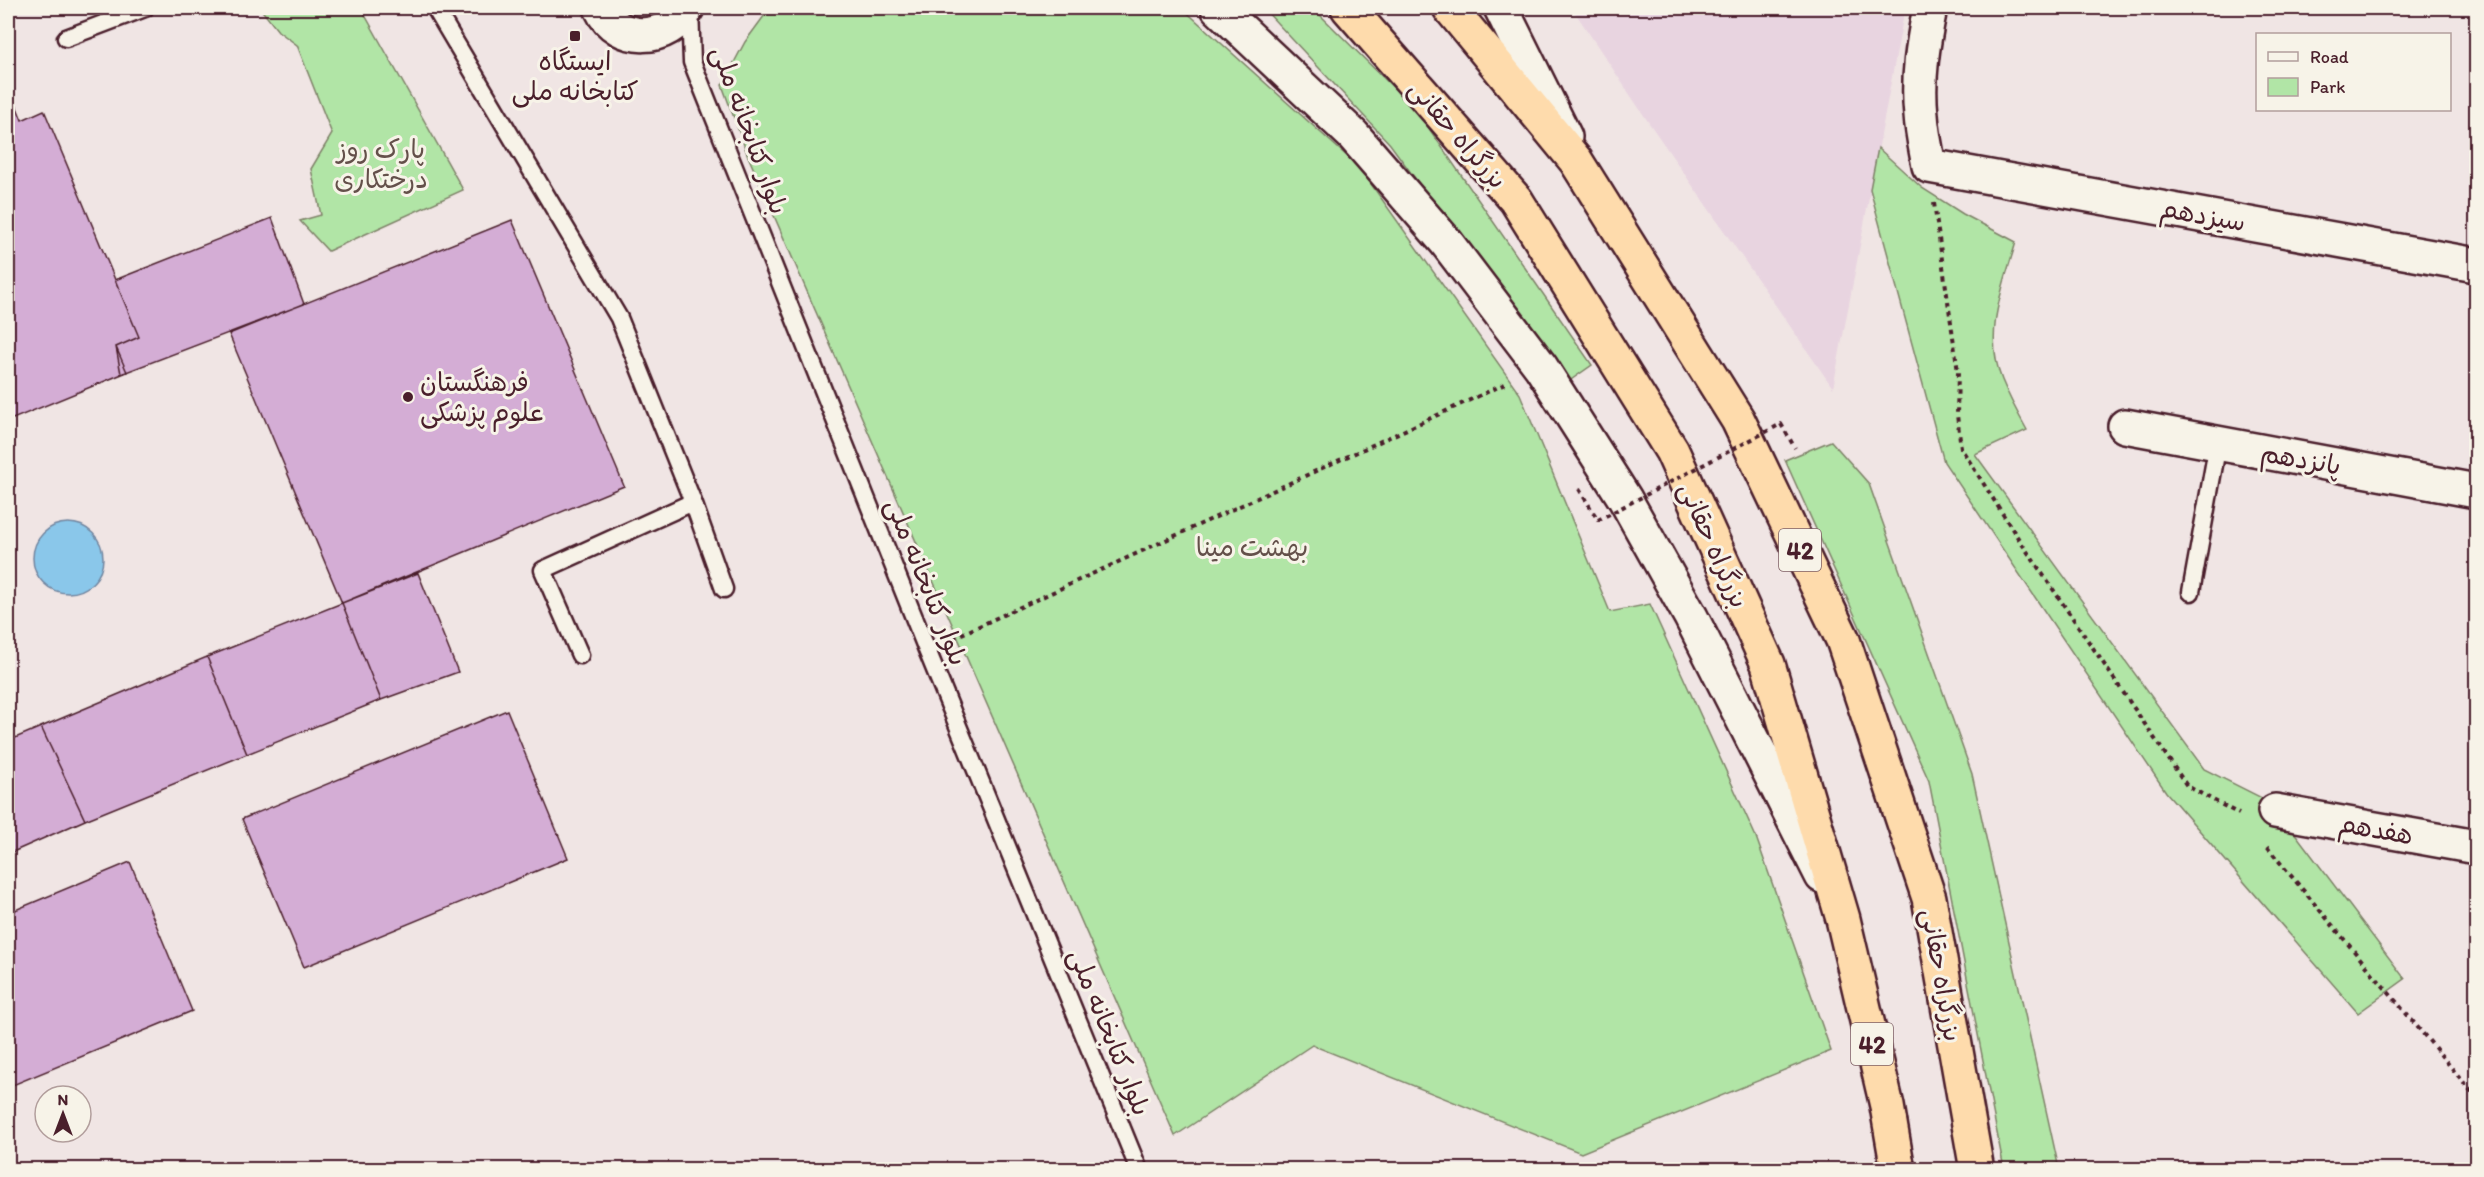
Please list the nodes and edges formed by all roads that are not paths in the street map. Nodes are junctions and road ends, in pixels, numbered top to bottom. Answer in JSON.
{"nodes":[{"id":1,"x":145,"y":8,"type":"edge"},
{"id":2,"x":435,"y":8,"type":"edge"},
{"id":3,"x":689,"y":8,"type":"edge"},
{"id":4,"x":1218,"y":8,"type":"edge"},
{"id":5,"x":1348,"y":8,"type":"edge"},
{"id":6,"x":1450,"y":8,"type":"edge"},
{"id":7,"x":1501,"y":8,"type":"edge"},
{"id":8,"x":1930,"y":8,"type":"edge"},
{"id":9,"x":602,"y":10,"type":"edge"},
{"id":10,"x":66,"y":38,"type":"dead end"},
{"id":11,"x":1576,"y":161,"type":"junction"},
{"id":12,"x":2476,"y":265,"type":"edge"},
{"id":13,"x":2125,"y":426,"type":"dead end"},
{"id":14,"x":2218,"y":443,"type":"junction"},
{"id":15,"x":2476,"y":491,"type":"edge"},
{"id":16,"x":693,"y":502,"type":"junction"},
{"id":17,"x":724,"y":590,"type":"dead end"},
{"id":18,"x":2191,"y":592,"type":"dead end"},
{"id":19,"x":580,"y":656,"type":"dead end"},
{"id":20,"x":2260,"y":817,"type":"road end"},
{"id":21,"x":2476,"y":848,"type":"edge"},
{"id":22,"x":1843,"y":919,"type":"junction"},
{"id":23,"x":1138,"y":1170,"type":"edge"},
{"id":24,"x":1898,"y":1170,"type":"edge"},
{"id":25,"x":1977,"y":1170,"type":"edge"}],
"edges":[{"from":1,"to":10,"type":"lane"},
{"from":2,"to":16,"type":"lane"},
{"from":3,"to":9,"type":"main road"},
{"from":3,"to":23,"type":"lane","name":"بلوار کتابخانه ملی"},
{"from":4,"to":22,"type":"main road"},
{"from":5,"to":22,"type":"highway","name":"بزرگراه حقانی","number":"42"},
{"from":6,"to":11,"type":"highway","name":"بزرگراه حقانی","number":"42"},
{"from":7,"to":11,"type":"main road"},
{"from":8,"to":12,"type":"main road","name":"سیزدهم"},
{"from":11,"to":25,"type":"highway","name":"بزرگراه حقانی","number":"42"},
{"from":13,"to":14,"type":"main road","name":"پانزدهم"},
{"from":14,"to":15,"type":"main road","name":"پانزدهم"},
{"from":14,"to":18,"type":"lane"},
{"from":16,"to":17,"type":"lane"},
{"from":16,"to":19,"type":"lane"},
{"from":20,"to":21,"type":"main road","name":"هفدهم"},
{"from":22,"to":24,"type":"highway","name":"بزرگراه حقانی","number":"42"}]}
